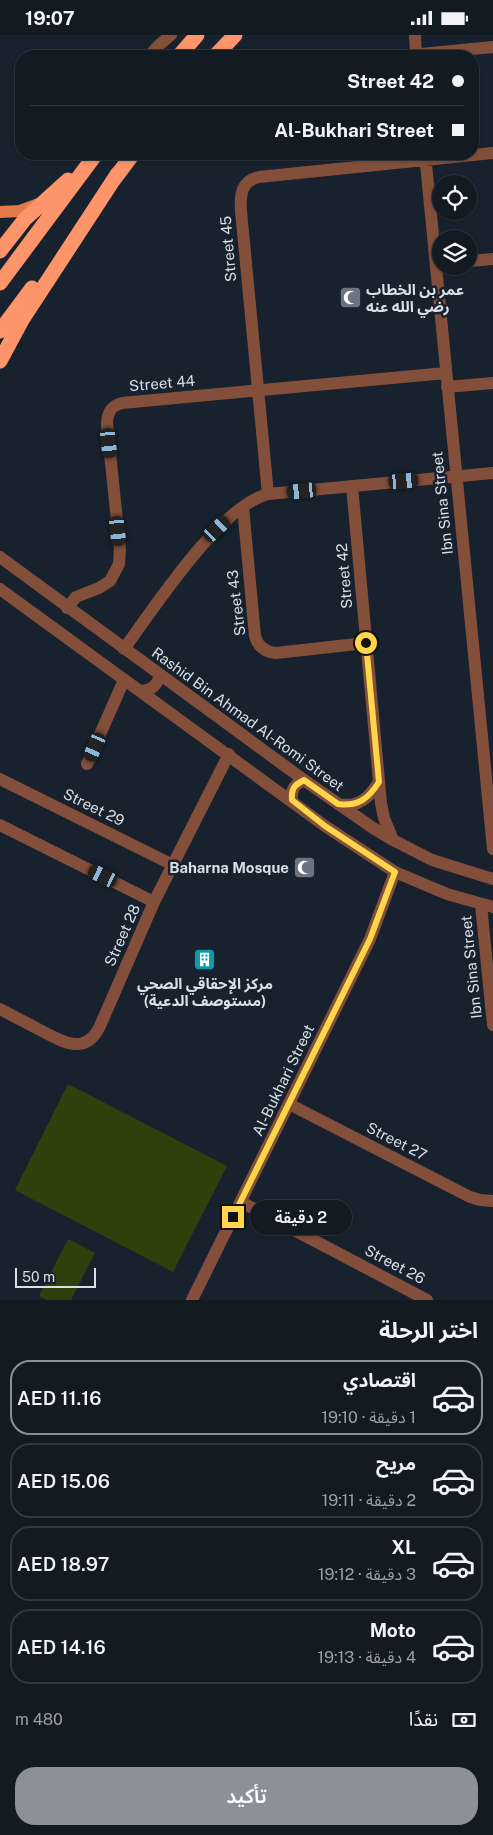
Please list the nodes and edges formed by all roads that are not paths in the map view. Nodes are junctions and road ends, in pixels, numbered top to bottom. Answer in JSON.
{"nodes":[{"id":1,"x":159,"y":35,"type":"edge"},
{"id":2,"x":171,"y":35,"type":"edge"},
{"id":3,"x":196,"y":35,"type":"edge"},
{"id":4,"x":235,"y":35,"type":"edge"},
{"id":5,"x":415,"y":35,"type":"edge"},
{"id":6,"x":493,"y":47,"type":"edge"},
{"id":7,"x":147,"y":50,"type":"edge"},
{"id":8,"x":154,"y":50,"type":"edge"},
{"id":9,"x":184,"y":50,"type":"edge"},
{"id":10,"x":221,"y":50,"type":"edge"},
{"id":11,"x":416,"y":50,"type":"edge"},
{"id":12,"x":464,"y":50,"type":"edge"},
{"id":13,"x":493,"y":153,"type":"edge"},
{"id":14,"x":479,"y":154,"type":"edge"},
{"id":15,"x":85,"y":160,"type":"edge"},
{"id":16,"x":91,"y":160,"type":"edge"},
{"id":17,"x":128,"y":160,"type":"edge"},
{"id":18,"x":401,"y":160,"type":"edge"},
{"id":19,"x":426,"y":160,"type":"edge"},
{"id":20,"x":83,"y":169,"type":"junction"},
{"id":21,"x":118,"y":173,"type":"junction"},
{"id":22,"x":42,"y":203,"type":"junction"},
{"id":23,"x":0,"y":212,"type":"edge"},
{"id":24,"x":435,"y":230,"type":"edge"},
{"id":25,"x":0,"y":251,"type":"edge"},
{"id":26,"x":493,"y":259,"type":"edge"},
{"id":27,"x":477,"y":260,"type":"edge"},
{"id":28,"x":440,"y":275,"type":"edge"},
{"id":29,"x":0,"y":283,"type":"edge"},
{"id":30,"x":0,"y":331,"type":"edge"},
{"id":31,"x":0,"y":361,"type":"edge"},
{"id":32,"x":446,"y":373,"type":"junction"},
{"id":33,"x":493,"y":383,"type":"edge"},
{"id":34,"x":447,"y":387,"type":"junction"},
{"id":35,"x":258,"y":390,"type":"junction"},
{"id":36,"x":493,"y":473,"type":"edge"},
{"id":37,"x":456,"y":477,"type":"junction"},
{"id":38,"x":352,"y":486,"type":"junction"},
{"id":39,"x":268,"y":494,"type":"junction"},
{"id":40,"x":242,"y":507,"type":"junction"},
{"id":41,"x":3,"y":563,"type":"edge"},
{"id":42,"x":0,"y":589,"type":"edge"},
{"id":43,"x":67,"y":608,"type":"junction"},
{"id":44,"x":366,"y":643,"type":"junction"},
{"id":45,"x":124,"y":649,"type":"junction"},
{"id":46,"x":160,"y":675,"type":"junction"},
{"id":47,"x":124,"y":680,"type":"junction"},
{"id":48,"x":140,"y":691,"type":"junction"},
{"id":49,"x":182,"y":691,"type":"junction"},
{"id":50,"x":170,"y":712,"type":"junction"},
{"id":51,"x":228,"y":754,"type":"junction"},
{"id":52,"x":278,"y":761,"type":"junction"},
{"id":53,"x":87,"y":764,"type":"dead end"},
{"id":54,"x":0,"y":779,"type":"edge"},
{"id":55,"x":265,"y":780,"type":"junction"},
{"id":56,"x":304,"y":780,"type":"junction"},
{"id":57,"x":379,"y":782,"type":"junction"},
{"id":58,"x":292,"y":800,"type":"junction"},
{"id":59,"x":338,"y":804,"type":"junction"},
{"id":60,"x":0,"y":825,"type":"edge"},
{"id":61,"x":393,"y":840,"type":"junction"},
{"id":62,"x":493,"y":849,"type":"edge"},
{"id":63,"x":173,"y":865,"type":"junction"},
{"id":64,"x":395,"y":872,"type":"junction"},
{"id":65,"x":493,"y":879,"type":"edge"},
{"id":66,"x":154,"y":902,"type":"junction"},
{"id":67,"x":487,"y":906,"type":"edge"},
{"id":68,"x":0,"y":1009,"type":"edge"},
{"id":69,"x":493,"y":1025,"type":"edge"},
{"id":70,"x":289,"y":1104,"type":"junction"},
{"id":71,"x":241,"y":1201,"type":"junction"},
{"id":72,"x":493,"y":1201,"type":"edge"},
{"id":73,"x":192,"y":1300,"type":"edge"},
{"id":74,"x":427,"y":1300,"type":"edge"}],
"edges":[{"from":1,"to":7,"type":"street"},
{"from":2,"to":8,"type":"street"},
{"from":3,"to":9,"type":"highway"},
{"from":4,"to":10,"type":"highway"},
{"from":5,"to":11,"type":"street"},
{"from":6,"to":12,"type":"street"},
{"from":13,"to":14,"type":"street"},
{"from":15,"to":20,"type":"street"},
{"from":16,"to":20,"type":"highway"},
{"from":17,"to":21,"type":"highway"},
{"from":18,"to":35,"type":"street","name":"Street 45"},
{"from":19,"to":24,"type":"street","name":"Ibn Sina Street"},
{"from":20,"to":22,"type":"highway"},
{"from":20,"to":29,"type":"highway"},
{"from":21,"to":30,"type":"highway"},
{"from":21,"to":31,"type":"highway"},
{"from":22,"to":23,"type":"main road"},
{"from":22,"to":25,"type":"highway"},
{"from":26,"to":27,"type":"street"},
{"from":28,"to":32,"type":"street","name":"Ibn Sina Street"},
{"from":32,"to":34,"type":"street","name":"Ibn Sina Street"},
{"from":32,"to":35,"type":"street","name":"Street 44"},
{"from":33,"to":34,"type":"street"},
{"from":34,"to":37,"type":"street","name":"Ibn Sina Street"},
{"from":35,"to":39,"type":"street","name":"Street 45"},
{"from":35,"to":43,"type":"street","name":"Street 44"},
{"from":36,"to":37,"type":"street"},
{"from":37,"to":38,"type":"street"},
{"from":37,"to":62,"type":"street","name":"Ibn Sina Street"},
{"from":38,"to":39,"type":"street"},
{"from":38,"to":44,"type":"street","name":"Street 42"},
{"from":39,"to":40,"type":"street"},
{"from":40,"to":44,"type":"street","name":"Street 43"},
{"from":40,"to":45,"type":"street"},
{"from":41,"to":43,"type":"street","name":"Rashid Bin Ahmad Al-Romi Street"},
{"from":42,"to":47,"type":"street"},
{"from":43,"to":45,"type":"street","name":"Rashid Bin Ahmad Al-Romi Street"},
{"from":44,"to":57,"type":"street","name":"Street 42"},
{"from":45,"to":46,"type":"street","name":"Rashid Bin Ahmad Al-Romi Street"},
{"from":46,"to":48,"type":"street"},
{"from":46,"to":49,"type":"street","name":"Rashid Bin Ahmad Al-Romi Street"},
{"from":47,"to":48,"type":"street"},
{"from":47,"to":53,"type":"street"},
{"from":48,"to":50,"type":"street"},
{"from":49,"to":50,"type":"street"},
{"from":49,"to":52,"type":"street","name":"Rashid Bin Ahmad Al-Romi Street"},
{"from":50,"to":51,"type":"street"},
{"from":51,"to":55,"type":"street"},
{"from":51,"to":63,"type":"street","name":"Street 28"},
{"from":52,"to":55,"type":"street"},
{"from":52,"to":56,"type":"street","name":"Rashid Bin Ahmad Al-Romi Street"},
{"from":54,"to":63,"type":"street","name":"Street 29"},
{"from":55,"to":58,"type":"street"},
{"from":56,"to":58,"type":"street"},
{"from":56,"to":59,"type":"street","name":"Rashid Bin Ahmad Al-Romi Street"},
{"from":57,"to":59,"type":"street"},
{"from":57,"to":61,"type":"street","name":"Street 42"},
{"from":58,"to":64,"type":"street"},
{"from":59,"to":61,"type":"street","name":"Rashid Bin Ahmad Al-Romi Street"},
{"from":60,"to":66,"type":"street"},
{"from":61,"to":65,"type":"street","name":"Rashid Bin Ahmad Al-Romi Street"},
{"from":63,"to":66,"type":"street","name":"Street 28"},
{"from":64,"to":67,"type":"street"},
{"from":64,"to":70,"type":"street","name":"Al-Bukhari Street"},
{"from":66,"to":68,"type":"street","name":"Street 28"},
{"from":67,"to":69,"type":"street","name":"Ibn Sina Street"},
{"from":70,"to":71,"type":"street","name":"Al-Bukhari Street"},
{"from":70,"to":72,"type":"street","name":"Street 27"},
{"from":71,"to":73,"type":"street","name":"Al-Bukhari Street"},
{"from":71,"to":74,"type":"street","name":"Street 26"}]}
